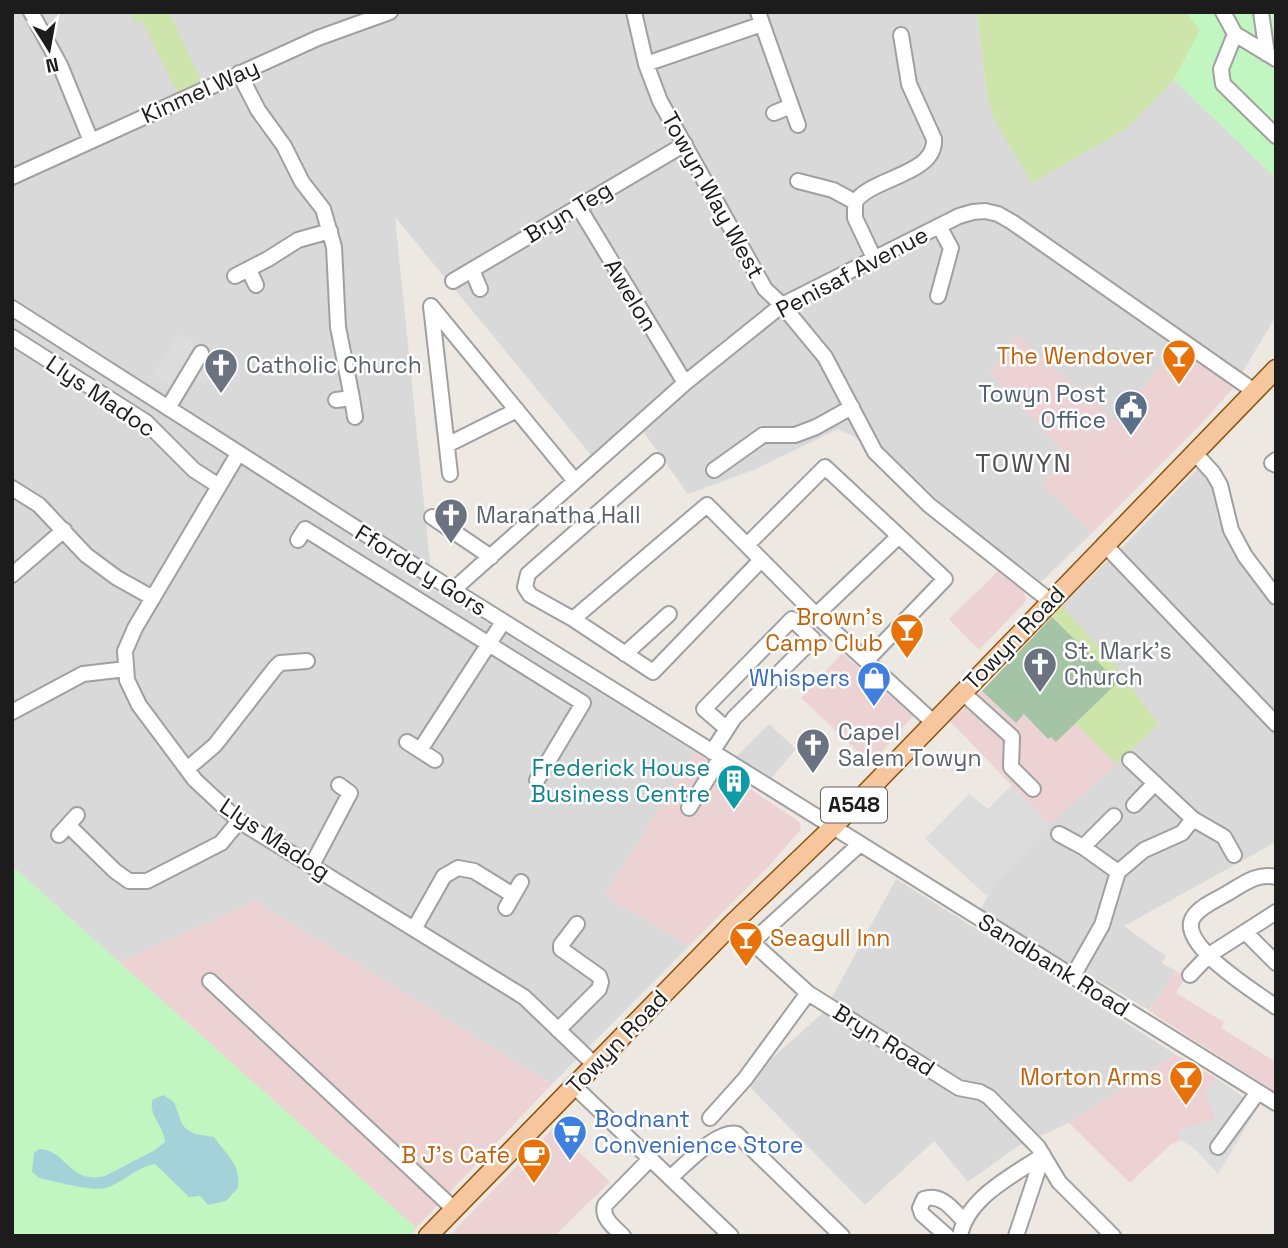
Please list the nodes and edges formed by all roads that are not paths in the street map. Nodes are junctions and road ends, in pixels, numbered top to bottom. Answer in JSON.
{"nodes":[{"id":1,"x":31,"y":12,"type":"edge"},
{"id":2,"x":390,"y":12,"type":"edge"},
{"id":3,"x":634,"y":12,"type":"edge"},
{"id":4,"x":1223,"y":12,"type":"edge"},
{"id":5,"x":1261,"y":12,"type":"edge"},
{"id":6,"x":760,"y":18,"type":"edge"},
{"id":7,"x":1235,"y":34,"type":"junction"},
{"id":8,"x":901,"y":35,"type":"dead end"},
{"id":9,"x":1271,"y":57,"type":"edge"},
{"id":10,"x":646,"y":64,"type":"junction"},
{"id":11,"x":239,"y":73,"type":"junction"},
{"id":12,"x":792,"y":106,"type":"junction"},
{"id":13,"x":774,"y":113,"type":"dead end"},
{"id":14,"x":798,"y":125,"type":"dead end"},
{"id":15,"x":1276,"y":136,"type":"edge"},
{"id":16,"x":91,"y":141,"type":"junction"},
{"id":17,"x":685,"y":144,"type":"junction"},
{"id":18,"x":12,"y":177,"type":"edge"},
{"id":19,"x":797,"y":181,"type":"dead end"},
{"id":20,"x":855,"y":202,"type":"junction"},
{"id":21,"x":578,"y":206,"type":"junction"},
{"id":22,"x":939,"y":226,"type":"junction"},
{"id":23,"x":330,"y":231,"type":"junction"},
{"id":24,"x":874,"y":258,"type":"junction"},
{"id":25,"x":472,"y":270,"type":"junction"},
{"id":26,"x":453,"y":281,"type":"dead end"},
{"id":27,"x":256,"y":285,"type":"dead end"},
{"id":28,"x":480,"y":289,"type":"dead end"},
{"id":29,"x":938,"y":296,"type":"dead end"},
{"id":30,"x":782,"y":305,"type":"junction"},
{"id":31,"x":12,"y":308,"type":"edge"},
{"id":32,"x":12,"y":337,"type":"edge"},
{"id":33,"x":201,"y":353,"type":"dead end"},
{"id":34,"x":1276,"y":369,"type":"edge"},
{"id":35,"x":685,"y":383,"type":"junction"},
{"id":36,"x":1254,"y":391,"type":"junction"},
{"id":37,"x":352,"y":398,"type":"junction"},
{"id":38,"x":336,"y":400,"type":"dead end"},
{"id":39,"x":852,"y":407,"type":"junction"},
{"id":40,"x":167,"y":408,"type":"junction"},
{"id":41,"x":517,"y":410,"type":"junction"},
{"id":42,"x":355,"y":417,"type":"dead end"},
{"id":43,"x":447,"y":445,"type":"junction"},
{"id":44,"x":1194,"y":453,"type":"junction"},
{"id":45,"x":238,"y":454,"type":"junction"},
{"id":46,"x":1276,"y":460,"type":"edge"},
{"id":47,"x":657,"y":461,"type":"dead end"},
{"id":48,"x":1276,"y":466,"type":"edge"},
{"id":49,"x":714,"y":470,"type":"dead end"},
{"id":50,"x":450,"y":474,"type":"dead end"},
{"id":51,"x":575,"y":481,"type":"junction"},
{"id":52,"x":219,"y":486,"type":"junction"},
{"id":53,"x":12,"y":488,"type":"edge"},
{"id":54,"x":432,"y":517,"type":"dead end"},
{"id":55,"x":64,"y":530,"type":"junction"},
{"id":56,"x":899,"y":536,"type":"junction"},
{"id":57,"x":298,"y":540,"type":"dead end"},
{"id":58,"x":1104,"y":544,"type":"junction"},
{"id":59,"x":747,"y":545,"type":"junction"},
{"id":60,"x":491,"y":556,"type":"junction"},
{"id":61,"x":761,"y":560,"type":"junction"},
{"id":62,"x":12,"y":575,"type":"edge"},
{"id":63,"x":453,"y":590,"type":"junction"},
{"id":64,"x":1276,"y":597,"type":"edge"},
{"id":65,"x":153,"y":598,"type":"junction"},
{"id":66,"x":1049,"y":601,"type":"junction"},
{"id":67,"x":669,"y":614,"type":"dead end"},
{"id":68,"x":817,"y":615,"type":"junction"},
{"id":69,"x":573,"y":619,"type":"junction"},
{"id":70,"x":503,"y":622,"type":"junction"},
{"id":71,"x":489,"y":644,"type":"junction"},
{"id":72,"x":266,"y":654,"type":"dead end"},
{"id":73,"x":625,"y":654,"type":"junction"},
{"id":74,"x":307,"y":661,"type":"dead end"},
{"id":75,"x":866,"y":661,"type":"junction"},
{"id":76,"x":275,"y":668,"type":"junction"},
{"id":77,"x":126,"y":669,"type":"junction"},
{"id":78,"x":962,"y":692,"type":"junction"},
{"id":79,"x":12,"y":712,"type":"edge"},
{"id":80,"x":933,"y":722,"type":"junction"},
{"id":81,"x":1276,"y":724,"type":"edge"},
{"id":82,"x":726,"y":729,"type":"junction"},
{"id":83,"x":407,"y":742,"type":"dead end"},
{"id":84,"x":421,"y":750,"type":"junction"},
{"id":85,"x":716,"y":755,"type":"junction"},
{"id":86,"x":435,"y":760,"type":"dead end"},
{"id":87,"x":1130,"y":760,"type":"dead end"},
{"id":88,"x":187,"y":769,"type":"junction"},
{"id":89,"x":537,"y":780,"type":"dead end"},
{"id":90,"x":1155,"y":783,"type":"junction"},
{"id":91,"x":339,"y":785,"type":"dead end"},
{"id":92,"x":1033,"y":789,"type":"dead end"},
{"id":93,"x":1134,"y":805,"type":"dead end"},
{"id":94,"x":689,"y":808,"type":"dead end"},
{"id":95,"x":1114,"y":816,"type":"dead end"},
{"id":96,"x":1193,"y":819,"type":"junction"},
{"id":97,"x":239,"y":821,"type":"junction"},
{"id":98,"x":68,"y":825,"type":"dead end"},
{"id":99,"x":833,"y":827,"type":"junction"},
{"id":100,"x":1059,"y":834,"type":"dead end"},
{"id":101,"x":860,"y":844,"type":"junction"},
{"id":102,"x":1234,"y":846,"type":"dead end"},
{"id":103,"x":1083,"y":847,"type":"junction"},
{"id":104,"x":312,"y":865,"type":"junction"},
{"id":105,"x":1118,"y":873,"type":"junction"},
{"id":106,"x":1276,"y":877,"type":"edge"},
{"id":107,"x":521,"y":882,"type":"dead end"},
{"id":108,"x":513,"y":895,"type":"junction"},
{"id":109,"x":506,"y":908,"type":"dead end"},
{"id":110,"x":1276,"y":912,"type":"edge"},
{"id":111,"x":577,"y":924,"type":"dead end"},
{"id":112,"x":732,"y":924,"type":"junction"},
{"id":113,"x":414,"y":929,"type":"junction"},
{"id":114,"x":1245,"y":932,"type":"junction"},
{"id":115,"x":752,"y":942,"type":"junction"},
{"id":116,"x":1209,"y":956,"type":"junction"},
{"id":117,"x":1276,"y":963,"type":"edge"},
{"id":118,"x":1190,"y":975,"type":"dead end"},
{"id":119,"x":1073,"y":976,"type":"junction"},
{"id":120,"x":210,"y":981,"type":"dead end"},
{"id":121,"x":808,"y":993,"type":"junction"},
{"id":122,"x":1276,"y":1007,"type":"edge"},
{"id":123,"x":558,"y":1030,"type":"junction"},
{"id":124,"x":595,"y":1065,"type":"junction"},
{"id":125,"x":574,"y":1086,"type":"junction"},
{"id":126,"x":1258,"y":1092,"type":"junction"},
{"id":127,"x":1276,"y":1103,"type":"edge"},
{"id":128,"x":710,"y":1118,"type":"dead end"},
{"id":129,"x":1218,"y":1146,"type":"dead end"},
{"id":130,"x":1040,"y":1151,"type":"junction"},
{"id":131,"x":651,"y":1158,"type":"junction"},
{"id":132,"x":671,"y":1177,"type":"junction"},
{"id":133,"x":454,"y":1209,"type":"junction"},
{"id":134,"x":964,"y":1221,"type":"junction"},
{"id":135,"x":428,"y":1236,"type":"edge"},
{"id":136,"x":623,"y":1236,"type":"edge"},
{"id":137,"x":731,"y":1236,"type":"edge"},
{"id":138,"x":842,"y":1236,"type":"edge"},
{"id":139,"x":947,"y":1236,"type":"edge"},
{"id":140,"x":960,"y":1236,"type":"edge"},
{"id":141,"x":1016,"y":1236,"type":"edge"},
{"id":142,"x":1113,"y":1236,"type":"edge"}],
"edges":[{"from":1,"to":16,"type":"street"},
{"from":2,"to":11,"type":"street","name":"Kinmel Way"},
{"from":3,"to":10,"type":"street","name":"Towyn Way West"},
{"from":4,"to":7,"type":"street"},
{"from":5,"to":9,"type":"street"},
{"from":6,"to":10,"type":"street"},
{"from":6,"to":12,"type":"street"},
{"from":7,"to":9,"type":"street"},
{"from":7,"to":15,"type":"street"},
{"from":8,"to":20,"type":"street"},
{"from":10,"to":17,"type":"street","name":"Towyn Way West"},
{"from":11,"to":16,"type":"street","name":"Kinmel Way"},
{"from":11,"to":23,"type":"street"},
{"from":12,"to":13,"type":"street"},
{"from":12,"to":14,"type":"street"},
{"from":16,"to":18,"type":"street","name":"Kinmel Way"},
{"from":17,"to":21,"type":"street","name":"Bryn Teg"},
{"from":17,"to":30,"type":"street","name":"Towyn Way West"},
{"from":19,"to":20,"type":"street"},
{"from":20,"to":24,"type":"street"},
{"from":21,"to":25,"type":"street","name":"Bryn Teg"},
{"from":21,"to":35,"type":"street","name":"Awelon"},
{"from":22,"to":24,"type":"street","name":"Penisaf Avenue"},
{"from":22,"to":29,"type":"street"},
{"from":22,"to":36,"type":"street","name":"Penisaf Avenue"},
{"from":23,"to":27,"type":"street"},
{"from":23,"to":37,"type":"street"},
{"from":24,"to":30,"type":"street","name":"Penisaf Avenue"},
{"from":25,"to":26,"type":"street","name":"Bryn Teg"},
{"from":25,"to":28,"type":"street"},
{"from":30,"to":35,"type":"street","name":"Penisaf Avenue"},
{"from":30,"to":39,"type":"street","name":"Towyn Way West"},
{"from":31,"to":40,"type":"street","name":"Ffordd y Gors"},
{"from":32,"to":52,"type":"street","name":"Llys Madoc"},
{"from":33,"to":40,"type":"street"},
{"from":34,"to":36,"type":"main road","name":"Towyn Road","number":"A548"},
{"from":35,"to":51,"type":"street","name":"Penisaf Avenue"},
{"from":36,"to":44,"type":"main road","name":"Towyn Road","number":"A548"},
{"from":37,"to":38,"type":"street"},
{"from":37,"to":42,"type":"street"},
{"from":39,"to":49,"type":"street"},
{"from":39,"to":66,"type":"street","name":"Towyn Way West"},
{"from":40,"to":45,"type":"street","name":"Ffordd y Gors"},
{"from":41,"to":43,"type":"street"},
{"from":41,"to":43,"type":"street"},
{"from":41,"to":51,"type":"street"},
{"from":43,"to":50,"type":"street"},
{"from":44,"to":58,"type":"main road","name":"Towyn Road","number":"A548"},
{"from":44,"to":64,"type":"street"},
{"from":45,"to":52,"type":"street","name":"Llys Madog"},
{"from":45,"to":63,"type":"street","name":"Ffordd y Gors"},
{"from":46,"to":48,"type":"street"},
{"from":47,"to":69,"type":"street"},
{"from":51,"to":60,"type":"street","name":"Penisaf Avenue"},
{"from":52,"to":65,"type":"street","name":"Llys Madog"},
{"from":53,"to":55,"type":"street"},
{"from":54,"to":60,"type":"street"},
{"from":55,"to":62,"type":"street"},
{"from":55,"to":65,"type":"street"},
{"from":56,"to":59,"type":"street"},
{"from":56,"to":68,"type":"street"},
{"from":56,"to":75,"type":"street"},
{"from":57,"to":71,"type":"street"},
{"from":58,"to":66,"type":"main road","name":"Towyn Road","number":"A548"},
{"from":58,"to":81,"type":"street"},
{"from":59,"to":61,"type":"street"},
{"from":59,"to":69,"type":"street"},
{"from":60,"to":63,"type":"street","name":"Penisaf Avenue"},
{"from":61,"to":68,"type":"street"},
{"from":61,"to":73,"type":"street"},
{"from":63,"to":70,"type":"street","name":"Ffordd y Gors"},
{"from":65,"to":77,"type":"street","name":"Llys Madog"},
{"from":66,"to":78,"type":"main road","name":"Towyn Road","number":"A548"},
{"from":67,"to":73,"type":"street"},
{"from":68,"to":75,"type":"street"},
{"from":69,"to":73,"type":"street"},
{"from":70,"to":71,"type":"street"},
{"from":70,"to":85,"type":"street","name":"Ffordd y Gors"},
{"from":71,"to":84,"type":"street"},
{"from":71,"to":89,"type":"street"},
{"from":72,"to":76,"type":"street"},
{"from":74,"to":76,"type":"street"},
{"from":75,"to":80,"type":"street"},
{"from":76,"to":88,"type":"street"},
{"from":77,"to":79,"type":"street"},
{"from":77,"to":88,"type":"street","name":"Llys Madog"},
{"from":78,"to":80,"type":"main road","name":"Towyn Road","number":"A548"},
{"from":78,"to":92,"type":"street"},
{"from":80,"to":99,"type":"main road","name":"Towyn Road","number":"A548"},
{"from":82,"to":82,"type":"street"},
{"from":82,"to":85,"type":"street"},
{"from":83,"to":84,"type":"street"},
{"from":84,"to":86,"type":"street"},
{"from":85,"to":94,"type":"street"},
{"from":85,"to":99,"type":"street","name":"Ffordd y Gors"},
{"from":87,"to":90,"type":"street"},
{"from":88,"to":97,"type":"street","name":"Llys Madog"},
{"from":90,"to":93,"type":"street"},
{"from":90,"to":96,"type":"street"},
{"from":91,"to":104,"type":"street"},
{"from":95,"to":103,"type":"street"},
{"from":96,"to":102,"type":"street"},
{"from":96,"to":105,"type":"street"},
{"from":97,"to":98,"type":"street"},
{"from":97,"to":104,"type":"street","name":"Llys Madog"},
{"from":99,"to":101,"type":"street","name":"Sandbank Road"},
{"from":99,"to":112,"type":"main road","name":"Towyn Road","number":"A548"},
{"from":100,"to":103,"type":"street"},
{"from":101,"to":115,"type":"street"},
{"from":101,"to":119,"type":"street","name":"Sandbank Road"},
{"from":103,"to":105,"type":"street"},
{"from":104,"to":113,"type":"street","name":"Llys Madog"},
{"from":105,"to":119,"type":"street"},
{"from":106,"to":116,"type":"street"},
{"from":107,"to":108,"type":"street"},
{"from":108,"to":109,"type":"street"},
{"from":108,"to":113,"type":"street"},
{"from":110,"to":114,"type":"street"},
{"from":111,"to":123,"type":"street"},
{"from":112,"to":115,"type":"street","name":"Bryn Road"},
{"from":112,"to":124,"type":"main road","name":"Towyn Road","number":"A548"},
{"from":113,"to":123,"type":"street","name":"Llys Madog"},
{"from":114,"to":116,"type":"street"},
{"from":114,"to":117,"type":"street"},
{"from":115,"to":121,"type":"street","name":"Bryn Road"},
{"from":116,"to":118,"type":"street"},
{"from":116,"to":122,"type":"street"},
{"from":119,"to":126,"type":"street","name":"Sandbank Road"},
{"from":120,"to":133,"type":"street"},
{"from":121,"to":128,"type":"street"},
{"from":121,"to":130,"type":"street","name":"Bryn Road"},
{"from":123,"to":124,"type":"street","name":"Llys Madog"},
{"from":124,"to":125,"type":"main road","name":"Towyn Road","number":"A548"},
{"from":125,"to":131,"type":"street"},
{"from":125,"to":133,"type":"main road","name":"Towyn Road","number":"A548"},
{"from":126,"to":127,"type":"street","name":"Sandbank Road"},
{"from":126,"to":129,"type":"street"},
{"from":130,"to":134,"type":"street"},
{"from":130,"to":141,"type":"street"},
{"from":130,"to":142,"type":"street","name":"Bryn Road"},
{"from":131,"to":132,"type":"street"},
{"from":131,"to":136,"type":"street"},
{"from":132,"to":137,"type":"street"},
{"from":132,"to":138,"type":"street"},
{"from":133,"to":135,"type":"main road","name":"Towyn Road","number":"A548"},
{"from":134,"to":139,"type":"street"},
{"from":134,"to":140,"type":"street"}]}
